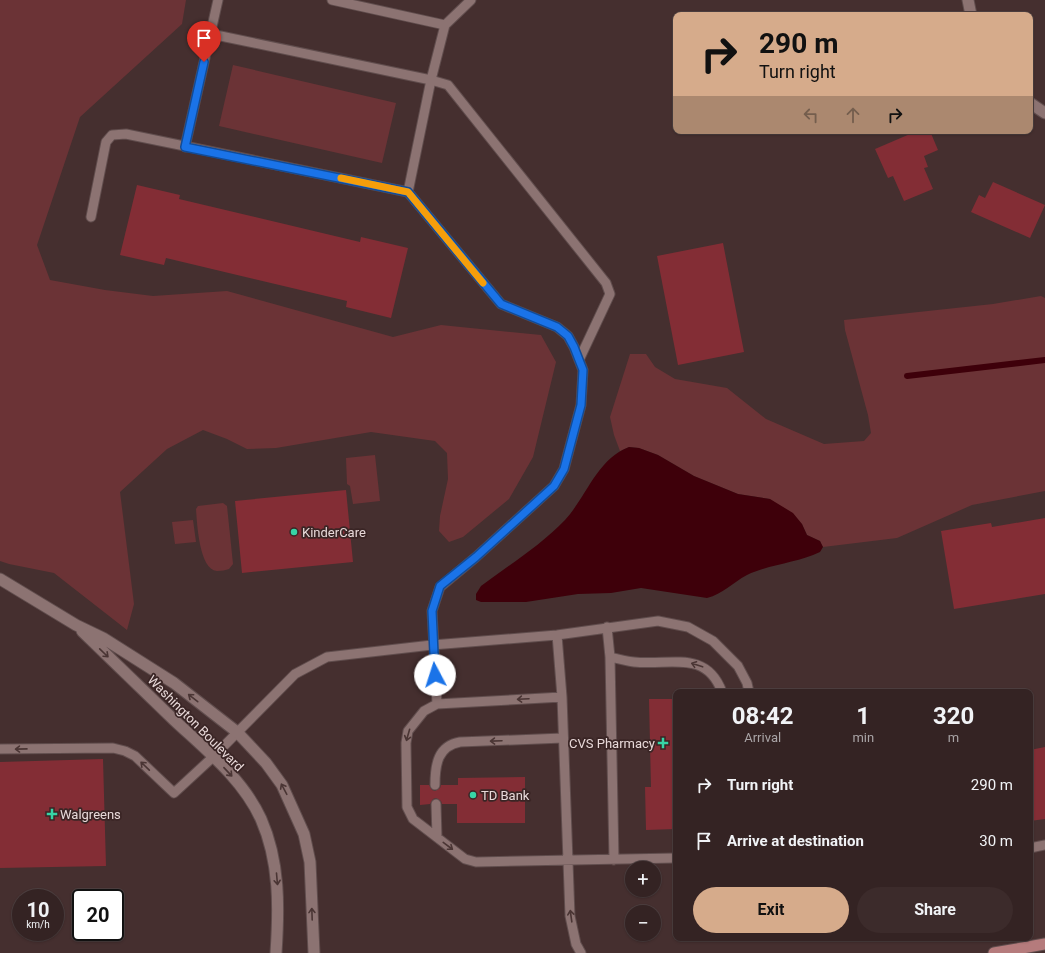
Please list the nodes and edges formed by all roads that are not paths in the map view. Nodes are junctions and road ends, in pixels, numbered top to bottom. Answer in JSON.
{"nodes":[{"id":1,"x":218,"y":0,"type":"edge"},
{"id":2,"x":332,"y":0,"type":"edge"},
{"id":3,"x":471,"y":0,"type":"edge"},
{"id":4,"x":968,"y":0,"type":"edge"},
{"id":5,"x":970,"y":12,"type":"edge"},
{"id":6,"x":445,"y":25,"type":"junction"},
{"id":7,"x":211,"y":34,"type":"junction"},
{"id":8,"x":431,"y":80,"type":"junction"},
{"id":9,"x":1033,"y":105,"type":"edge"},
{"id":10,"x":1045,"y":113,"type":"edge"},
{"id":11,"x":185,"y":147,"type":"junction"},
{"id":12,"x":408,"y":192,"type":"junction"},
{"id":13,"x":91,"y":217,"type":"dead end"},
{"id":14,"x":579,"y":360,"type":"junction"},
{"id":15,"x":1,"y":582,"type":"edge"},
{"id":16,"x":76,"y":625,"type":"junction"},
{"id":17,"x":607,"y":627,"type":"junction"},
{"id":18,"x":558,"y":635,"type":"junction"},
{"id":19,"x":432,"y":645,"type":"junction"},
{"id":20,"x":610,"y":657,"type":"junction"},
{"id":21,"x":721,"y":689,"type":"edge"},
{"id":22,"x":748,"y":689,"type":"edge"},
{"id":23,"x":562,"y":697,"type":"junction"},
{"id":24,"x":437,"y":704,"type":"junction"},
{"id":25,"x":237,"y":732,"type":"junction"},
{"id":26,"x":563,"y":738,"type":"junction"},
{"id":27,"x":0,"y":749,"type":"edge"},
{"id":28,"x":213,"y":756,"type":"junction"},
{"id":29,"x":436,"y":785,"type":"dead end"},
{"id":30,"x":436,"y":804,"type":"dead end"},
{"id":31,"x":436,"y":837,"type":"junction"},
{"id":32,"x":1045,"y":845,"type":"edge"},
{"id":33,"x":1033,"y":847,"type":"edge"},
{"id":34,"x":673,"y":858,"type":"edge"},
{"id":35,"x":614,"y":860,"type":"junction"},
{"id":36,"x":567,"y":861,"type":"junction"},
{"id":37,"x":1045,"y":944,"type":"edge"},
{"id":38,"x":276,"y":953,"type":"edge"},
{"id":39,"x":314,"y":953,"type":"edge"},
{"id":40,"x":581,"y":953,"type":"edge"},
{"id":41,"x":994,"y":953,"type":"edge"}],
"edges":[{"from":1,"to":7,"type":"lane"},
{"from":2,"to":6,"type":"lane"},
{"from":3,"to":6,"type":"lane"},
{"from":4,"to":5,"type":"street"},
{"from":6,"to":8,"type":"lane"},
{"from":7,"to":8,"type":"lane"},
{"from":7,"to":11,"type":"lane"},
{"from":8,"to":12,"type":"lane"},
{"from":8,"to":14,"type":"lane"},
{"from":9,"to":10,"type":"street"},
{"from":11,"to":12,"type":"lane"},
{"from":11,"to":13,"type":"lane"},
{"from":12,"to":14,"type":"lane"},
{"from":14,"to":19,"type":"lane"},
{"from":15,"to":16,"type":"street","name":"Washington Boulevard"},
{"from":25,"to":16,"type":"street","name":"Washington Boulevard","one_way":true},
{"from":16,"to":28,"type":"street","name":"Washington Boulevard","one_way":true},
{"from":17,"to":18,"type":"lane"},
{"from":17,"to":20,"type":"lane"},
{"from":17,"to":22,"type":"lane"},
{"from":18,"to":19,"type":"lane"},
{"from":18,"to":23,"type":"lane"},
{"from":19,"to":24,"type":"lane"},
{"from":19,"to":25,"type":"lane"},
{"from":21,"to":20,"type":"lane","one_way":true},
{"from":20,"to":35,"type":"lane"},
{"from":23,"to":24,"type":"lane","one_way":true},
{"from":23,"to":26,"type":"lane"},
{"from":24,"to":31,"type":"lane","one_way":true},
{"from":25,"to":28,"type":"lane"},
{"from":39,"to":25,"type":"street","name":"Washington Boulevard","one_way":true},
{"from":26,"to":29,"type":"lane","one_way":true},
{"from":26,"to":36,"type":"lane"},
{"from":28,"to":27,"type":"lane","one_way":true},
{"from":28,"to":38,"type":"street","name":"Washington Boulevard","one_way":true},
{"from":30,"to":31,"type":"lane"},
{"from":31,"to":36,"type":"lane","one_way":true},
{"from":32,"to":33,"type":"lane"},
{"from":34,"to":35,"type":"lane"},
{"from":35,"to":36,"type":"lane"},
{"from":40,"to":36,"type":"lane","one_way":true},
{"from":37,"to":41,"type":"main road"}]}
